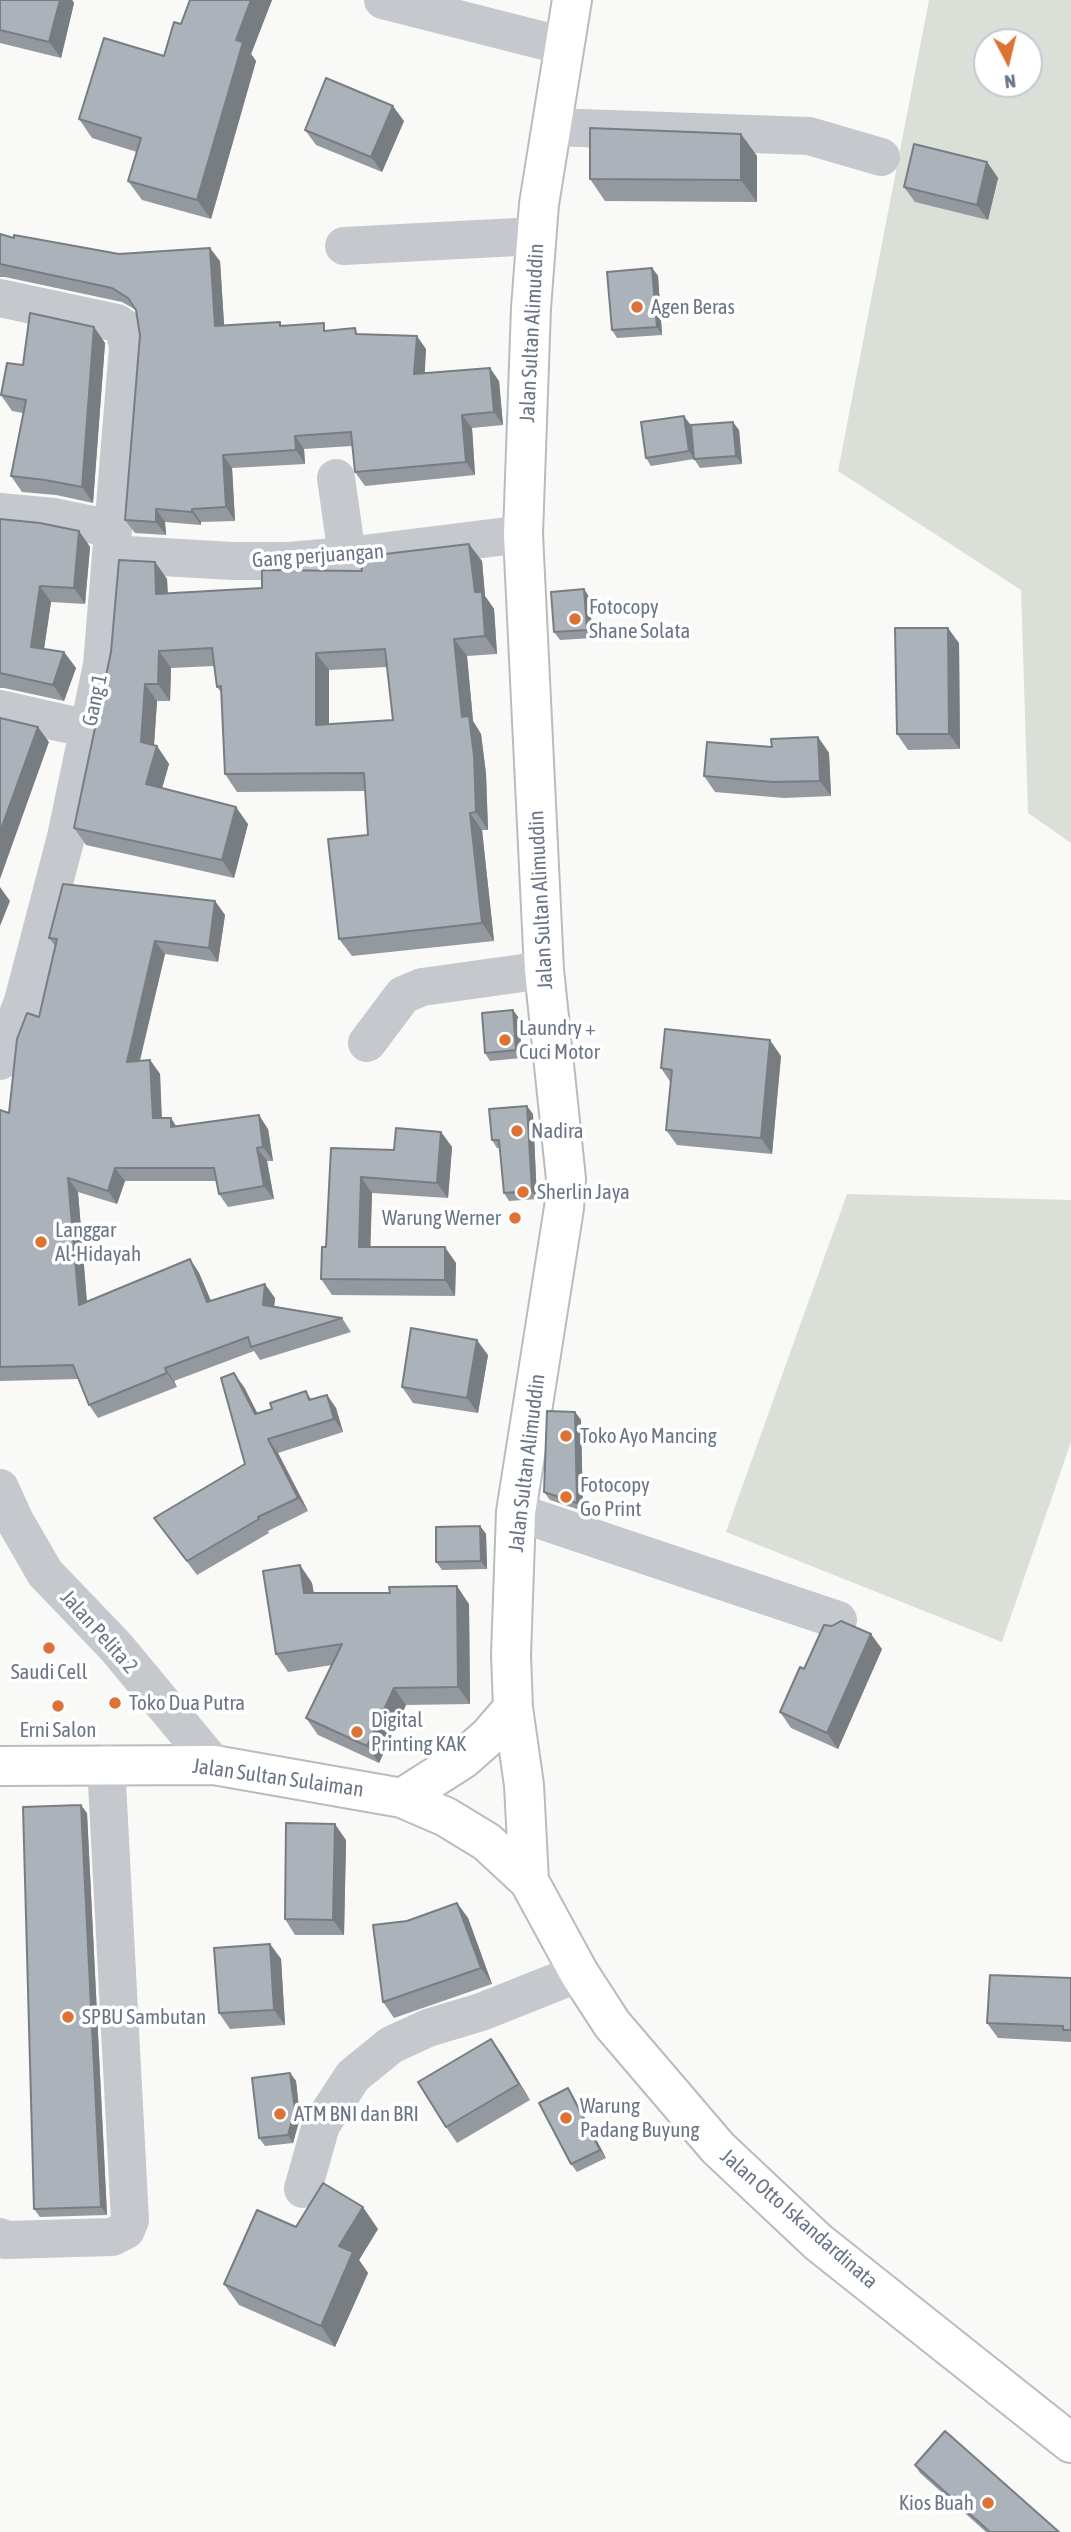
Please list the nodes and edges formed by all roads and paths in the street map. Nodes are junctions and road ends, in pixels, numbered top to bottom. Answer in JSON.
{"nodes":[{"id":1,"x":383,"y":0,"type":"edge"},
{"id":2,"x":572,"y":0,"type":"edge"},
{"id":3,"x":564,"y":46,"type":"junction"},
{"id":4,"x":552,"y":127,"type":"junction"},
{"id":5,"x":881,"y":157,"type":"dead end"},
{"id":6,"x":536,"y":236,"type":"junction"},
{"id":7,"x":344,"y":246,"type":"dead end"},
{"id":8,"x":0,"y":298,"type":"edge"},
{"id":9,"x":336,"y":478,"type":"dead end"},
{"id":10,"x":0,"y":512,"type":"edge"},
{"id":11,"x":523,"y":534,"type":"junction"},
{"id":12,"x":112,"y":541,"type":"junction"},
{"id":13,"x":347,"y":556,"type":"junction"},
{"id":14,"x":0,"y":709,"type":"edge"},
{"id":15,"x":89,"y":729,"type":"junction"},
{"id":16,"x":544,"y":970,"type":"junction"},
{"id":17,"x":11,"y":997,"type":"edge"},
{"id":18,"x":367,"y":1043,"type":"dead end"},
{"id":19,"x":0,"y":1061,"type":"edge"},
{"id":20,"x":0,"y":1488,"type":"edge"},
{"id":21,"x":516,"y":1512,"type":"junction"},
{"id":22,"x":838,"y":1620,"type":"edge"},
{"id":23,"x":513,"y":1708,"type":"junction"},
{"id":24,"x":106,"y":1764,"type":"junction"},
{"id":25,"x":214,"y":1765,"type":"junction"},
{"id":26,"x":0,"y":1766,"type":"edge"},
{"id":27,"x":402,"y":1798,"type":"junction"},
{"id":28,"x":529,"y":1881,"type":"junction"},
{"id":29,"x":579,"y":1973,"type":"junction"},
{"id":30,"x":303,"y":2189,"type":"dead end"},
{"id":31,"x":0,"y":2237,"type":"edge"},
{"id":32,"x":1071,"y":2443,"type":"edge"}],
"edges":[{"from":1,"to":3,"type":"street"},
{"from":2,"to":3,"type":"main road","name":"Jalan Sultan Alimuddin"},
{"from":3,"to":4,"type":"main road","name":"Jalan Sultan Alimuddin"},
{"from":4,"to":5,"type":"street"},
{"from":4,"to":6,"type":"main road","name":"Jalan Sultan Alimuddin"},
{"from":6,"to":7,"type":"street"},
{"from":6,"to":11,"type":"main road","name":"Jalan Sultan Alimuddin"},
{"from":8,"to":12,"type":"street","name":"Gang 1"},
{"from":9,"to":13,"type":"street"},
{"from":10,"to":12,"type":"street","name":"Gang perjuangan"},
{"from":11,"to":13,"type":"street","name":"Gang perjuangan"},
{"from":11,"to":16,"type":"main road","name":"Jalan Sultan Alimuddin"},
{"from":12,"to":13,"type":"street","name":"Gang perjuangan"},
{"from":12,"to":15,"type":"street","name":"Gang 1"},
{"from":14,"to":15,"type":"street"},
{"from":15,"to":17,"type":"street","name":"Gang 1"},
{"from":16,"to":18,"type":"street"},
{"from":16,"to":21,"type":"main road","name":"Jalan Sultan Alimuddin"},
{"from":17,"to":19,"type":"street","name":"Gang 1"},
{"from":20,"to":25,"type":"street","name":"Jalan Pelita 2"},
{"from":21,"to":22,"type":"street"},
{"from":21,"to":23,"type":"main road","name":"Jalan Sultan Alimuddin"},
{"from":23,"to":27,"type":"main road"},
{"from":23,"to":28,"type":"main road","name":"Jalan Sultan Alimuddin"},
{"from":24,"to":25,"type":"main road","name":"Jalan Sultan Sulaiman"},
{"from":24,"to":26,"type":"main road","name":"Jalan Sultan Sulaiman"},
{"from":24,"to":31,"type":"street"},
{"from":25,"to":27,"type":"main road","name":"Jalan Sultan Sulaiman"},
{"from":27,"to":28,"type":"main road","name":"Jalan Sultan Sulaiman"},
{"from":28,"to":29,"type":"main road","name":"Jalan Otto Iskandardinata"},
{"from":29,"to":30,"type":"street"},
{"from":29,"to":32,"type":"main road","name":"Jalan Otto Iskandardinata"}]}
